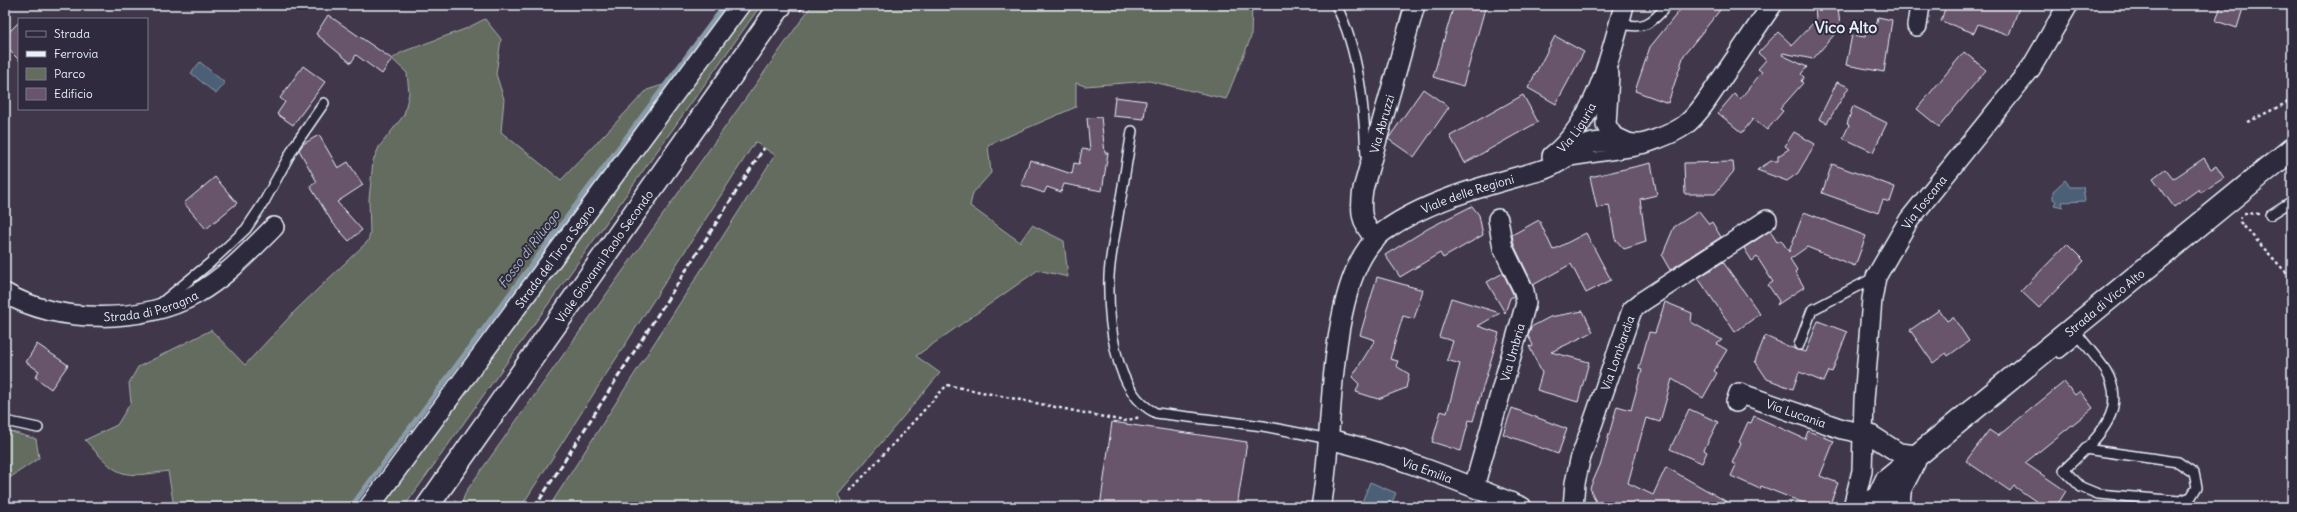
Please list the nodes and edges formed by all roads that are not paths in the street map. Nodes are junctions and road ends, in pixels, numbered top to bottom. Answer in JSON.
{"nodes":[{"id":1,"x":740,"y":5,"type":"edge"},
{"id":2,"x":781,"y":5,"type":"edge"},
{"id":3,"x":1336,"y":5,"type":"edge"},
{"id":4,"x":1415,"y":5,"type":"edge"},
{"id":5,"x":1624,"y":5,"type":"edge"},
{"id":6,"x":1667,"y":5,"type":"edge"},
{"id":7,"x":1772,"y":5,"type":"edge"},
{"id":8,"x":1920,"y":5,"type":"edge"},
{"id":9,"x":2068,"y":5,"type":"edge"},
{"id":10,"x":1619,"y":24,"type":"junction"},
{"id":11,"x":1917,"y":26,"type":"dead end"},
{"id":12,"x":1610,"y":60,"type":"junction"},
{"id":13,"x":324,"y":103,"type":"dead end"},
{"id":14,"x":1132,"y":131,"type":"dead end"},
{"id":15,"x":1672,"y":133,"type":"junction"},
{"id":16,"x":1628,"y":143,"type":"junction"},
{"id":17,"x":2291,"y":151,"type":"edge"},
{"id":18,"x":1560,"y":161,"type":"junction"},
{"id":19,"x":1367,"y":169,"type":"junction"},
{"id":20,"x":1520,"y":175,"type":"junction"},
{"id":21,"x":2292,"y":201,"type":"edge"},
{"id":22,"x":2270,"y":215,"type":"road end"},
{"id":23,"x":1498,"y":219,"type":"dead end"},
{"id":24,"x":1767,"y":220,"type":"dead end"},
{"id":25,"x":274,"y":227,"type":"dead end"},
{"id":26,"x":1376,"y":239,"type":"junction"},
{"id":27,"x":1876,"y":277,"type":"junction"},
{"id":28,"x":5,"y":293,"type":"edge"},
{"id":29,"x":152,"y":310,"type":"junction"},
{"id":30,"x":2076,"y":332,"type":"junction"},
{"id":31,"x":1799,"y":345,"type":"dead end"},
{"id":32,"x":2002,"y":385,"type":"junction"},
{"id":33,"x":1736,"y":402,"type":"dead end"},
{"id":34,"x":5,"y":421,"type":"edge"},
{"id":35,"x":38,"y":428,"type":"dead end"},
{"id":36,"x":1863,"y":432,"type":"junction"},
{"id":37,"x":1329,"y":439,"type":"junction"},
{"id":38,"x":2085,"y":449,"type":"junction"},
{"id":39,"x":1918,"y":455,"type":"junction"},
{"id":40,"x":1474,"y":487,"type":"junction"},
{"id":41,"x":1877,"y":503,"type":"edge"},
{"id":42,"x":369,"y":507,"type":"edge"},
{"id":43,"x":427,"y":507,"type":"edge"},
{"id":44,"x":1321,"y":507,"type":"edge"},
{"id":45,"x":1522,"y":507,"type":"edge"},
{"id":46,"x":1573,"y":507,"type":"edge"},
{"id":47,"x":1853,"y":507,"type":"edge"},
{"id":48,"x":1898,"y":507,"type":"edge"}],
"edges":[{"from":1,"to":42,"type":"street","name":"Strada del Tiro a Segno"},
{"from":2,"to":43,"type":"main road","name":"Viale Giovanni Paolo Secondo"},
{"from":3,"to":19,"type":"lane"},
{"from":4,"to":19,"type":"street","name":"Via Abruzzi"},
{"from":5,"to":10,"type":"street","name":"Via Liguria"},
{"from":6,"to":10,"type":"lane"},
{"from":7,"to":15,"type":"street","name":"Viale delle Regioni"},
{"from":8,"to":11,"type":"street"},
{"from":9,"to":27,"type":"street","name":"Via Toscana"},
{"from":10,"to":12,"type":"street","name":"Via Liguria"},
{"from":12,"to":16,"type":"street","name":"Via Liguria"},
{"from":12,"to":20,"type":"street","name":"Via Liguria"},
{"from":13,"to":29,"type":"lane"},
{"from":14,"to":37,"type":"lane"},
{"from":15,"to":16,"type":"street","name":"Viale delle Regioni"},
{"from":15,"to":18,"type":"lane"},
{"from":16,"to":18,"type":"street","name":"Viale delle Regioni"},
{"from":17,"to":30,"type":"main road","name":"Strada di Vico Alto"},
{"from":18,"to":20,"type":"street","name":"Viale delle Regioni"},
{"from":19,"to":26,"type":"street","name":"Via Abruzzi"},
{"from":20,"to":26,"type":"street","name":"Viale delle Regioni"},
{"from":21,"to":22,"type":"lane"},
{"from":23,"to":40,"type":"street","name":"Via Umbria"},
{"from":24,"to":46,"type":"street","name":"Via Lombardia"},
{"from":25,"to":29,"type":"street","name":"Strada di Peragna"},
{"from":26,"to":37,"type":"street","name":"Viale delle Regioni"},
{"from":27,"to":31,"type":"lane"},
{"from":27,"to":36,"type":"street","name":"Via Toscana"},
{"from":28,"to":29,"type":"street","name":"Strada di Peragna"},
{"from":30,"to":32,"type":"main road","name":"Strada di Vico Alto"},
{"from":30,"to":32,"type":"lane"},
{"from":30,"to":38,"type":"lane"},
{"from":32,"to":39,"type":"main road","name":"Strada di Vico Alto"},
{"from":33,"to":36,"type":"street","name":"Via Lucania"},
{"from":34,"to":35,"type":"lane"},
{"from":36,"to":39,"type":"street"},
{"from":36,"to":41,"type":"street","name":"Via Toscana"},
{"from":36,"to":47,"type":"street","name":"Via Toscana"},
{"from":37,"to":40,"type":"street","name":"Via Emilia"},
{"from":37,"to":44,"type":"street","name":"Viale delle Regioni"},
{"from":38,"to":38,"type":"lane"},
{"from":39,"to":41,"type":"main road","name":"Strada di Vico Alto"},
{"from":39,"to":48,"type":"main road","name":"Strada di Vico Alto"},
{"from":40,"to":45,"type":"street","name":"Via Emilia"}]}
